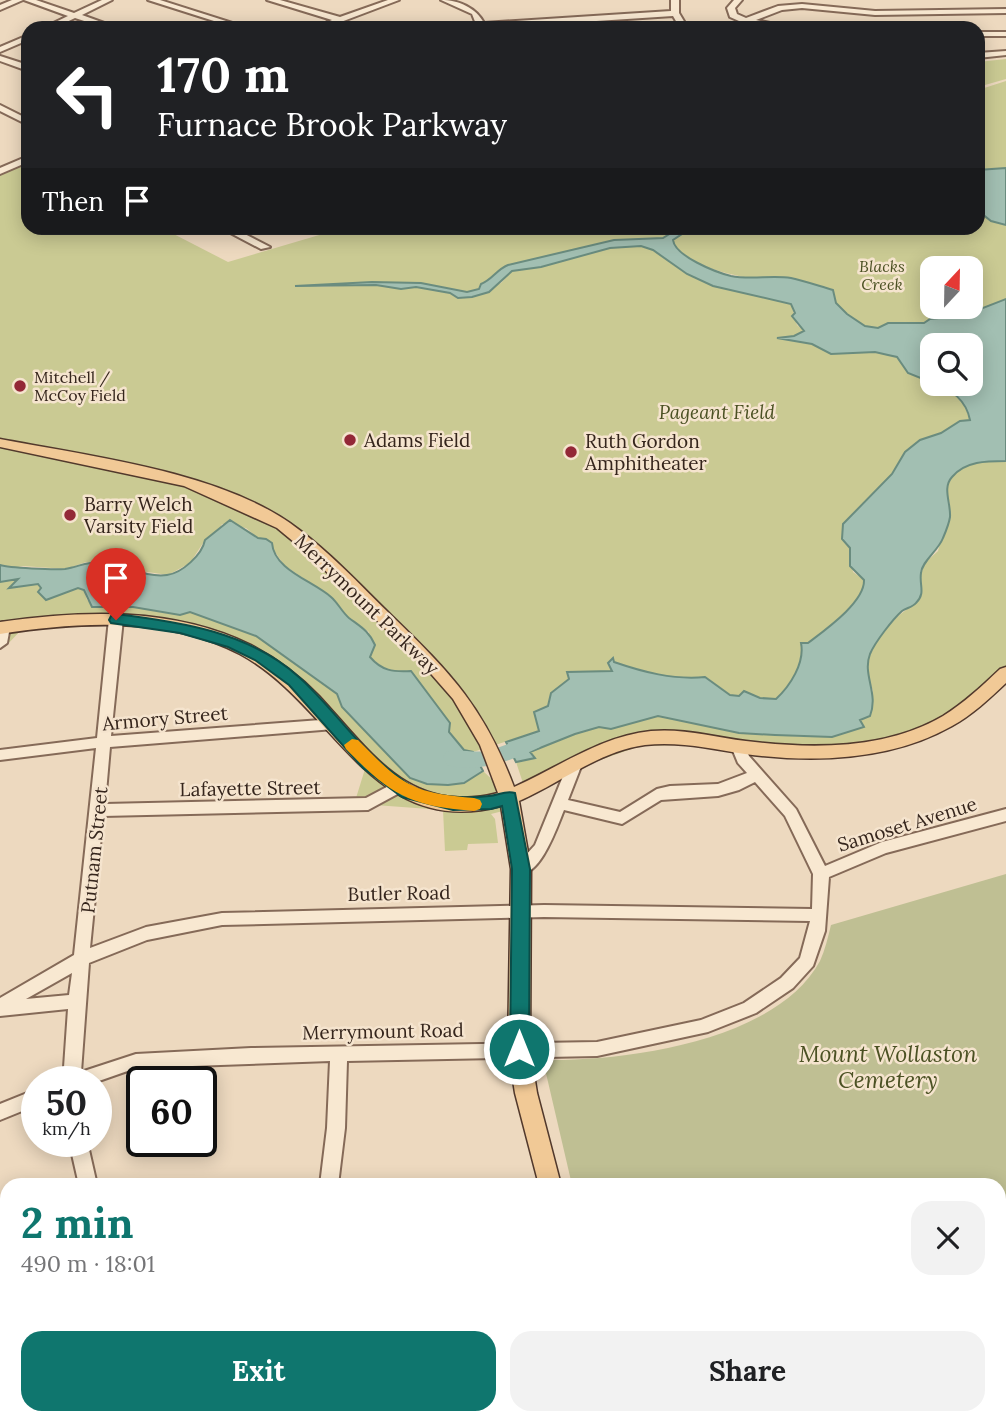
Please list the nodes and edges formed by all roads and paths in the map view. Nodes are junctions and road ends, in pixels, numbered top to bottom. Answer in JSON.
{"nodes":[{"id":1,"x":19,"y":0,"type":"edge"},
{"id":2,"x":28,"y":0,"type":"edge"},
{"id":3,"x":97,"y":0,"type":"edge"},
{"id":4,"x":108,"y":0,"type":"edge"},
{"id":5,"x":152,"y":0,"type":"edge"},
{"id":6,"x":271,"y":0,"type":"edge"},
{"id":7,"x":395,"y":0,"type":"edge"},
{"id":8,"x":445,"y":0,"type":"edge"},
{"id":9,"x":675,"y":0,"type":"edge"},
{"id":10,"x":738,"y":0,"type":"edge"},
{"id":11,"x":832,"y":4,"type":"edge"},
{"id":12,"x":0,"y":8,"type":"edge"},
{"id":13,"x":1006,"y":11,"type":"edge"},
{"id":14,"x":675,"y":13,"type":"junction"},
{"id":15,"x":72,"y":14,"type":"junction"},
{"id":16,"x":341,"y":20,"type":"joint"},
{"id":17,"x":54,"y":21,"type":"edge"},
{"id":18,"x":60,"y":21,"type":"edge"},
{"id":19,"x":93,"y":21,"type":"edge"},
{"id":20,"x":221,"y":21,"type":"edge"},
{"id":21,"x":479,"y":21,"type":"edge"},
{"id":22,"x":553,"y":21,"type":"edge"},
{"id":23,"x":680,"y":21,"type":"edge"},
{"id":24,"x":746,"y":21,"type":"joint"},
{"id":25,"x":985,"y":34,"type":"edge"},
{"id":26,"x":1006,"y":34,"type":"edge"},
{"id":27,"x":21,"y":36,"type":"edge"},
{"id":28,"x":0,"y":47,"type":"edge"},
{"id":29,"x":1006,"y":53,"type":"edge"},
{"id":30,"x":985,"y":55,"type":"edge"},
{"id":31,"x":0,"y":58,"type":"edge"},
{"id":32,"x":21,"y":66,"type":"edge"},
{"id":33,"x":0,"y":108,"type":"edge"},
{"id":34,"x":21,"y":114,"type":"edge"},
{"id":35,"x":16,"y":116,"type":"junction"},
{"id":36,"x":21,"y":118,"type":"edge"},
{"id":37,"x":21,"y":162,"type":"edge"},
{"id":38,"x":1,"y":169,"type":"edge"},
{"id":39,"x":240,"y":235,"type":"edge"},
{"id":40,"x":265,"y":247,"type":"dead end"},
{"id":41,"x":0,"y":443,"type":"edge"},
{"id":42,"x":116,"y":620,"type":"junction"},
{"id":43,"x":1,"y":633,"type":"edge"},
{"id":44,"x":1006,"y":673,"type":"edge"},
{"id":45,"x":334,"y":724,"type":"junction"},
{"id":46,"x":105,"y":742,"type":"junction"},
{"id":47,"x":738,"y":746,"type":"junction"},
{"id":48,"x":0,"y":755,"type":"edge"},
{"id":49,"x":575,"y":765,"type":"junction"},
{"id":50,"x":757,"y":775,"type":"junction"},
{"id":51,"x":398,"y":787,"type":"junction"},
{"id":52,"x":507,"y":790,"type":"junction"},
{"id":53,"x":560,"y":804,"type":"junction"},
{"id":54,"x":98,"y":810,"type":"junction"},
{"id":55,"x":1006,"y":815,"type":"edge"},
{"id":56,"x":521,"y":869,"type":"junction"},
{"id":57,"x":821,"y":874,"type":"junction"},
{"id":58,"x":519,"y":911,"type":"junction"},
{"id":59,"x":818,"y":915,"type":"junction"},
{"id":60,"x":83,"y":958,"type":"junction"},
{"id":61,"x":78,"y":1001,"type":"junction"},
{"id":62,"x":0,"y":1008,"type":"edge"},
{"id":63,"x":519,"y":1049,"type":"junction"},
{"id":64,"x":339,"y":1053,"type":"junction"},
{"id":65,"x":74,"y":1066,"type":"edge"},
{"id":66,"x":112,"y":1069,"type":"edge"},
{"id":67,"x":21,"y":1103,"type":"edge"},
{"id":68,"x":0,"y":1112,"type":"edge"},
{"id":69,"x":82,"y":1157,"type":"edge"},
{"id":70,"x":86,"y":1178,"type":"edge"},
{"id":71,"x":329,"y":1178,"type":"edge"},
{"id":72,"x":548,"y":1178,"type":"edge"}],
"edges":[{"from":1,"to":12,"type":"street"},
{"from":2,"to":15,"type":"street"},
{"from":3,"to":15,"type":"street"},
{"from":4,"to":15,"type":"street"},
{"from":5,"to":20,"type":"street"},
{"from":6,"to":16,"type":"street"},
{"from":7,"to":16,"type":"street"},
{"from":8,"to":21,"type":"street"},
{"from":9,"to":14,"type":"street"},
{"from":10,"to":24,"type":"street"},
{"from":11,"to":13,"type":"street"},
{"from":11,"to":24,"type":"street"},
{"from":14,"to":22,"type":"street"},
{"from":14,"to":23,"type":"street"},
{"from":15,"to":17,"type":"street"},
{"from":15,"to":18,"type":"street"},
{"from":15,"to":19,"type":"street"},
{"from":25,"to":26,"type":"street"},
{"from":27,"to":28,"type":"street"},
{"from":29,"to":30,"type":"street"},
{"from":31,"to":32,"type":"street"},
{"from":33,"to":35,"type":"street"},
{"from":34,"to":35,"type":"street"},
{"from":35,"to":36,"type":"street"},
{"from":37,"to":38,"type":"street"},
{"from":39,"to":40,"type":"street"},
{"from":41,"to":52,"type":"main road","name":"Merrymount Parkway"},
{"from":42,"to":43,"type":"main road"},
{"from":42,"to":45,"type":"main road"},
{"from":42,"to":46,"type":"street","name":"Putnam Street"},
{"from":44,"to":47,"type":"main road"},
{"from":45,"to":46,"type":"street","name":"Armory Street"},
{"from":45,"to":51,"type":"main road"},
{"from":46,"to":48,"type":"street","name":"Armory Street"},
{"from":46,"to":54,"type":"street","name":"Putnam Street"},
{"from":47,"to":49,"type":"main road"},
{"from":47,"to":50,"type":"street"},
{"from":49,"to":52,"type":"main road"},
{"from":49,"to":53,"type":"street"},
{"from":50,"to":53,"type":"street"},
{"from":50,"to":57,"type":"street"},
{"from":51,"to":52,"type":"main road"},
{"from":51,"to":54,"type":"street","name":"Lafayette Street"},
{"from":52,"to":56,"type":"main road","name":"Merrymount Parkway"},
{"from":53,"to":56,"type":"street"},
{"from":54,"to":60,"type":"street","name":"Putnam Street"},
{"from":55,"to":57,"type":"street","name":"Samoset Avenue"},
{"from":56,"to":58,"type":"main road","name":"Merrymount Parkway"},
{"from":57,"to":59,"type":"street","name":"Merrymount Road"},
{"from":58,"to":59,"type":"street","name":"Butler Road"},
{"from":58,"to":60,"type":"street","name":"Butler Road"},
{"from":58,"to":63,"type":"main road","name":"Merrymount Parkway"},
{"from":59,"to":63,"type":"street","name":"Merrymount Road"},
{"from":60,"to":61,"type":"street","name":"Putnam Street"},
{"from":60,"to":62,"type":"street","name":"Butler Road"},
{"from":61,"to":62,"type":"street","name":"Butler Road"},
{"from":61,"to":65,"type":"street","name":"Putnam Street"},
{"from":63,"to":64,"type":"street","name":"Merrymount Road"},
{"from":63,"to":72,"type":"main road","name":"Merrymount Parkway"},
{"from":64,"to":66,"type":"street","name":"Merrymount Road"},
{"from":64,"to":71,"type":"street"},
{"from":67,"to":68,"type":"street"},
{"from":69,"to":70,"type":"street"}]}
